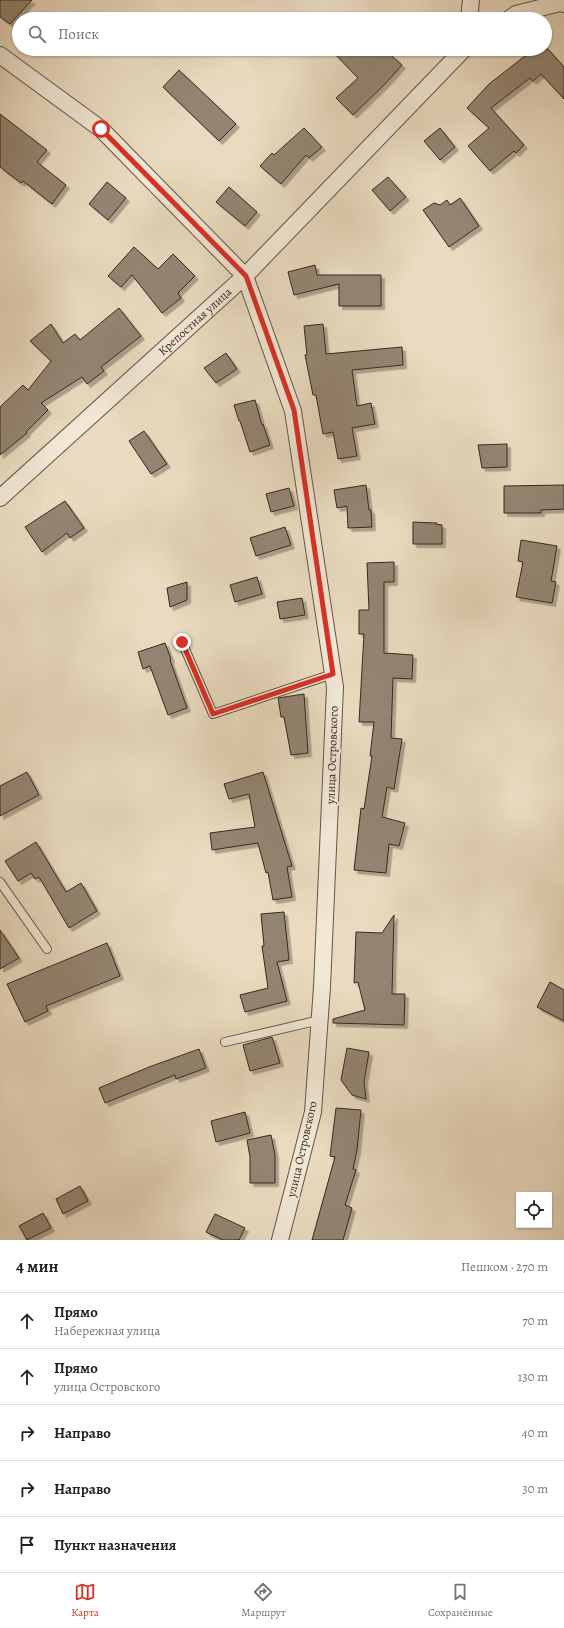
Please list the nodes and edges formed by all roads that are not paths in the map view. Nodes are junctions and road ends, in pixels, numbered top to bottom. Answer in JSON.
{"nodes":[{"id":1,"x":471,"y":0,"type":"edge"},
{"id":2,"x":564,"y":4,"type":"edge"},
{"id":3,"x":470,"y":12,"type":"edge"},
{"id":4,"x":524,"y":12,"type":"edge"},
{"id":5,"x":0,"y":56,"type":"edge"},
{"id":6,"x":457,"y":56,"type":"edge"},
{"id":7,"x":246,"y":276,"type":"junction"},
{"id":8,"x":0,"y":498,"type":"edge"},
{"id":9,"x":182,"y":642,"type":"dead end"},
{"id":10,"x":333,"y":674,"type":"junction"},
{"id":11,"x":0,"y":882,"type":"edge"},
{"id":12,"x":47,"y":949,"type":"dead end"},
{"id":13,"x":320,"y":1020,"type":"junction"},
{"id":14,"x":225,"y":1042,"type":"dead end"},
{"id":15,"x":280,"y":1240,"type":"edge"}],
"edges":[{"from":1,"to":3,"type":"street"},
{"from":2,"to":4,"type":"street"},
{"from":5,"to":7,"type":"street"},
{"from":6,"to":7,"type":"street","name":"Крепостная улица"},
{"from":7,"to":8,"type":"street","name":"Крепостная улица"},
{"from":7,"to":10,"type":"street","name":"улица Островского"},
{"from":9,"to":10,"type":"lane"},
{"from":10,"to":13,"type":"street","name":"улица Островского"},
{"from":11,"to":12,"type":"lane"},
{"from":13,"to":14,"type":"lane"},
{"from":13,"to":15,"type":"street","name":"улица Островского"}]}
